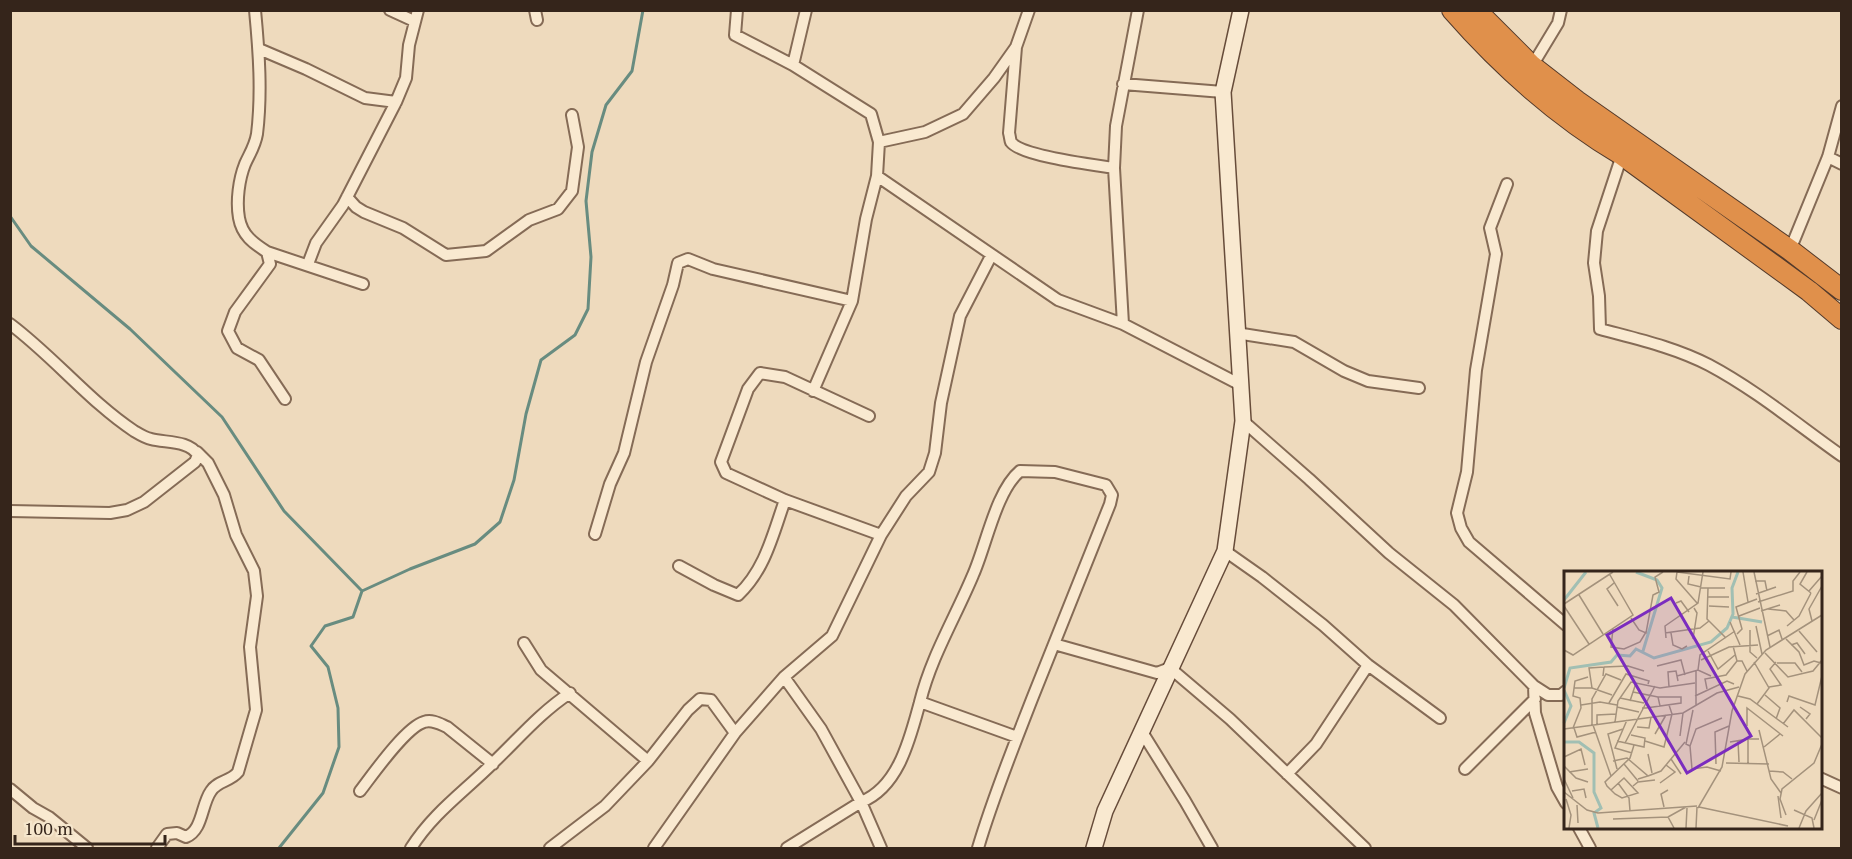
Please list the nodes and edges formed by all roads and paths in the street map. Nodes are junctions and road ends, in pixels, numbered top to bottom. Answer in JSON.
{"nodes":[{"id":1,"x":255,"y":10,"type":"edge"},
{"id":2,"x":390,"y":10,"type":"edge"},
{"id":3,"x":737,"y":10,"type":"edge"},
{"id":4,"x":806,"y":10,"type":"edge"},
{"id":5,"x":1029,"y":10,"type":"edge"},
{"id":6,"x":1138,"y":10,"type":"edge"},
{"id":7,"x":1241,"y":10,"type":"edge"},
{"id":8,"x":1452,"y":10,"type":"edge"},
{"id":9,"x":1476,"y":10,"type":"edge"},
{"id":10,"x":1561,"y":10,"type":"edge"},
{"id":11,"x":416,"y":16,"type":"edge"},
{"id":12,"x":1016,"y":47,"type":"junction"},
{"id":13,"x":259,"y":49,"type":"junction"},
{"id":14,"x":793,"y":65,"type":"junction"},
{"id":15,"x":1532,"y":66,"type":"junction"},
{"id":16,"x":1124,"y":84,"type":"junction"},
{"id":17,"x":1223,"y":92,"type":"junction"},
{"id":18,"x":396,"y":102,"type":"junction"},
{"id":19,"x":1842,"y":106,"type":"edge"},
{"id":20,"x":572,"y":115,"type":"dead end"},
{"id":21,"x":879,"y":142,"type":"junction"},
{"id":22,"x":1622,"y":155,"type":"junction"},
{"id":23,"x":1828,"y":158,"type":"junction"},
{"id":24,"x":1842,"y":164,"type":"edge"},
{"id":25,"x":1114,"y":168,"type":"junction"},
{"id":26,"x":877,"y":176,"type":"junction"},
{"id":27,"x":1507,"y":184,"type":"dead end"},
{"id":28,"x":347,"y":197,"type":"junction"},
{"id":29,"x":1790,"y":249,"type":"junction"},
{"id":30,"x":267,"y":252,"type":"junction"},
{"id":31,"x":992,"y":256,"type":"junction"},
{"id":32,"x":308,"y":264,"type":"junction"},
{"id":33,"x":363,"y":284,"type":"dead end"},
{"id":34,"x":1842,"y":290,"type":"edge"},
{"id":35,"x":852,"y":301,"type":"junction"},
{"id":36,"x":1842,"y":319,"type":"edge"},
{"id":37,"x":10,"y":324,"type":"edge"},
{"id":38,"x":1123,"y":324,"type":"junction"},
{"id":39,"x":1236,"y":333,"type":"junction"},
{"id":40,"x":1239,"y":384,"type":"junction"},
{"id":41,"x":1419,"y":388,"type":"dead end"},
{"id":42,"x":813,"y":391,"type":"junction"},
{"id":43,"x":285,"y":399,"type":"dead end"},
{"id":44,"x":868,"y":416,"type":"dead end"},
{"id":45,"x":1243,"y":422,"type":"junction"},
{"id":46,"x":197,"y":452,"type":"junction"},
{"id":47,"x":1842,"y":456,"type":"edge"},
{"id":48,"x":785,"y":500,"type":"junction"},
{"id":49,"x":10,"y":511,"type":"edge"},
{"id":50,"x":595,"y":534,"type":"dead end"},
{"id":51,"x":881,"y":535,"type":"junction"},
{"id":52,"x":1226,"y":551,"type":"junction"},
{"id":53,"x":679,"y":566,"type":"dead end"},
{"id":54,"x":1564,"y":623,"type":"edge"},
{"id":55,"x":524,"y":643,"type":"dead end"},
{"id":56,"x":1054,"y":644,"type":"junction"},
{"id":57,"x":1368,"y":665,"type":"junction"},
{"id":58,"x":1170,"y":668,"type":"junction"},
{"id":59,"x":784,"y":677,"type":"junction"},
{"id":60,"x":1534,"y":686,"type":"junction"},
{"id":61,"x":570,"y":693,"type":"junction"},
{"id":62,"x":1564,"y":693,"type":"edge"},
{"id":63,"x":1535,"y":699,"type":"junction"},
{"id":64,"x":920,"y":702,"type":"junction"},
{"id":65,"x":1440,"y":718,"type":"dead end"},
{"id":66,"x":1142,"y":732,"type":"junction"},
{"id":67,"x":735,"y":733,"type":"junction"},
{"id":68,"x":1017,"y":737,"type":"junction"},
{"id":69,"x":648,"y":761,"type":"junction"},
{"id":70,"x":493,"y":764,"type":"junction"},
{"id":71,"x":1465,"y":769,"type":"dead end"},
{"id":72,"x":1287,"y":774,"type":"junction"},
{"id":73,"x":1822,"y":778,"type":"edge"},
{"id":74,"x":1842,"y":788,"type":"edge"},
{"id":75,"x":10,"y":789,"type":"edge"},
{"id":76,"x":360,"y":791,"type":"dead end"},
{"id":77,"x":1564,"y":799,"type":"edge"},
{"id":78,"x":861,"y":802,"type":"junction"},
{"id":79,"x":1580,"y":829,"type":"edge"},
{"id":80,"x":87,"y":849,"type":"edge"},
{"id":81,"x":157,"y":849,"type":"edge"},
{"id":82,"x":411,"y":849,"type":"edge"},
{"id":83,"x":550,"y":849,"type":"edge"},
{"id":84,"x":654,"y":849,"type":"edge"},
{"id":85,"x":787,"y":849,"type":"edge"},
{"id":86,"x":881,"y":849,"type":"edge"},
{"id":87,"x":978,"y":849,"type":"edge"},
{"id":88,"x":1094,"y":849,"type":"edge"},
{"id":89,"x":1212,"y":849,"type":"edge"},
{"id":90,"x":1365,"y":849,"type":"edge"},
{"id":91,"x":1590,"y":849,"type":"edge"}],
"edges":[{"from":1,"to":13,"type":"street"},
{"from":2,"to":11,"type":"street"},
{"from":3,"to":14,"type":"street"},
{"from":4,"to":14,"type":"street"},
{"from":5,"to":12,"type":"street"},
{"from":6,"to":16,"type":"street"},
{"from":7,"to":17,"type":"street"},
{"from":8,"to":22,"type":"highway"},
{"from":9,"to":15,"type":"highway"},
{"from":10,"to":15,"type":"street"},
{"from":11,"to":18,"type":"street"},
{"from":12,"to":21,"type":"street"},
{"from":12,"to":25,"type":"street"},
{"from":13,"to":18,"type":"street"},
{"from":13,"to":30,"type":"street"},
{"from":14,"to":21,"type":"street"},
{"from":15,"to":29,"type":"highway"},
{"from":16,"to":17,"type":"street"},
{"from":16,"to":25,"type":"street"},
{"from":17,"to":39,"type":"street"},
{"from":18,"to":28,"type":"street"},
{"from":19,"to":23,"type":"street"},
{"from":20,"to":28,"type":"street"},
{"from":21,"to":26,"type":"street"},
{"from":22,"to":36,"type":"highway"},
{"from":22,"to":47,"type":"street"},
{"from":23,"to":24,"type":"street"},
{"from":23,"to":29,"type":"street"},
{"from":25,"to":38,"type":"street"},
{"from":26,"to":31,"type":"street"},
{"from":26,"to":35,"type":"street"},
{"from":27,"to":54,"type":"street"},
{"from":28,"to":32,"type":"street"},
{"from":29,"to":34,"type":"highway"},
{"from":30,"to":32,"type":"street"},
{"from":30,"to":43,"type":"street"},
{"from":31,"to":38,"type":"street"},
{"from":31,"to":51,"type":"street"},
{"from":32,"to":33,"type":"street"},
{"from":35,"to":42,"type":"street"},
{"from":35,"to":50,"type":"street"},
{"from":37,"to":46,"type":"street"},
{"from":38,"to":40,"type":"street"},
{"from":39,"to":40,"type":"street"},
{"from":39,"to":41,"type":"street"},
{"from":40,"to":45,"type":"street"},
{"from":42,"to":44,"type":"street"},
{"from":42,"to":48,"type":"street"},
{"from":45,"to":52,"type":"street"},
{"from":45,"to":60,"type":"street"},
{"from":46,"to":49,"type":"street"},
{"from":46,"to":81,"type":"street"},
{"from":48,"to":51,"type":"street"},
{"from":48,"to":53,"type":"street"},
{"from":51,"to":59,"type":"street"},
{"from":52,"to":57,"type":"street"},
{"from":52,"to":58,"type":"street"},
{"from":55,"to":61,"type":"street"},
{"from":56,"to":58,"type":"street"},
{"from":56,"to":64,"type":"street"},
{"from":56,"to":68,"type":"street"},
{"from":57,"to":65,"type":"street"},
{"from":57,"to":72,"type":"street"},
{"from":58,"to":66,"type":"street"},
{"from":58,"to":72,"type":"street"},
{"from":59,"to":67,"type":"street"},
{"from":59,"to":78,"type":"street"},
{"from":60,"to":62,"type":"street"},
{"from":60,"to":63,"type":"street"},
{"from":61,"to":69,"type":"street"},
{"from":61,"to":70,"type":"street"},
{"from":63,"to":71,"type":"street"},
{"from":63,"to":77,"type":"street"},
{"from":64,"to":68,"type":"street"},
{"from":64,"to":78,"type":"street"},
{"from":66,"to":88,"type":"street"},
{"from":66,"to":89,"type":"street"},
{"from":67,"to":69,"type":"street"},
{"from":67,"to":84,"type":"street"},
{"from":68,"to":87,"type":"street"},
{"from":69,"to":83,"type":"street"},
{"from":70,"to":76,"type":"street"},
{"from":70,"to":82,"type":"street"},
{"from":72,"to":90,"type":"street"},
{"from":73,"to":74,"type":"street"},
{"from":75,"to":80,"type":"street"},
{"from":78,"to":85,"type":"street"},
{"from":78,"to":86,"type":"street"},
{"from":79,"to":91,"type":"street"}]}
